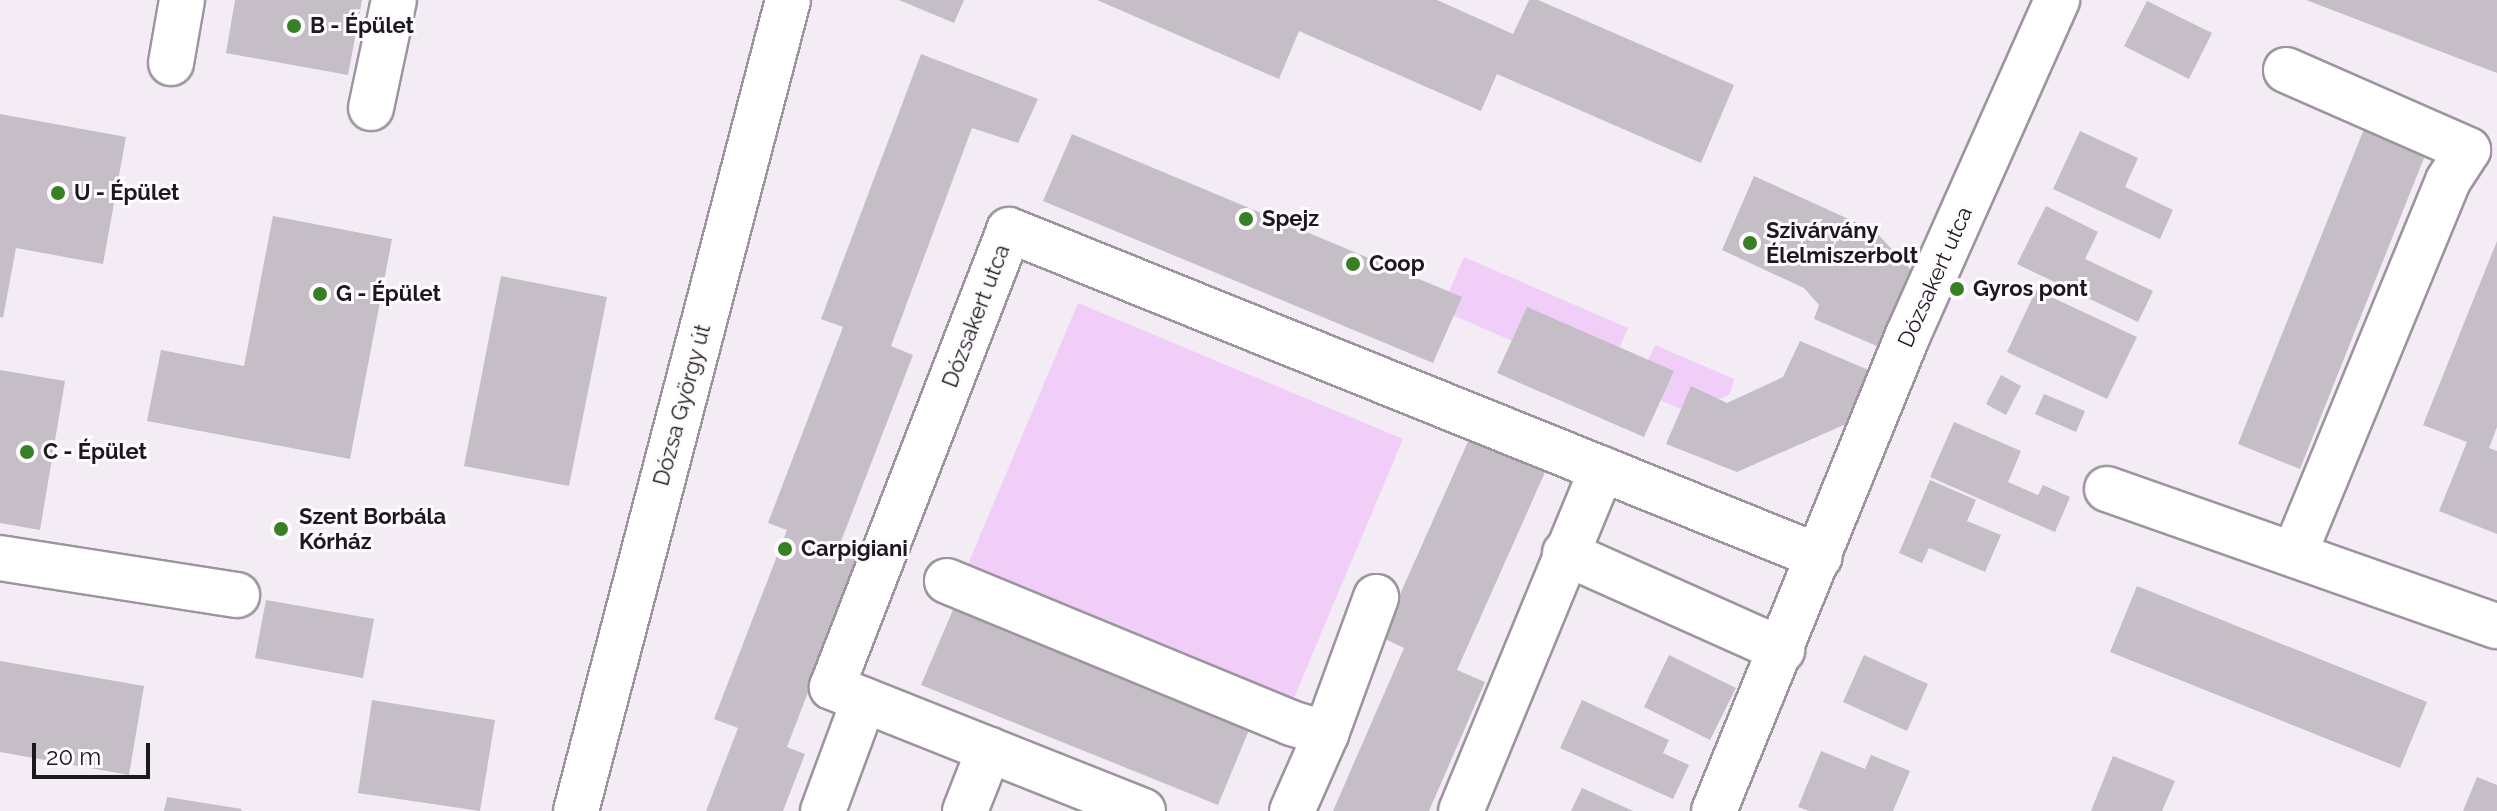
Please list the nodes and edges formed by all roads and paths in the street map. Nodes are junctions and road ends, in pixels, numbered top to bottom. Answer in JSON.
{"nodes":[{"id":1,"x":182,"y":0,"type":"edge"},
{"id":2,"x":394,"y":0,"type":"edge"},
{"id":3,"x":788,"y":0,"type":"edge"},
{"id":4,"x":2057,"y":0,"type":"edge"},
{"id":5,"x":171,"y":63,"type":"dead end"},
{"id":6,"x":2286,"y":70,"type":"dead end"},
{"id":7,"x":371,"y":108,"type":"dead end"},
{"id":8,"x":1602,"y":469,"type":"junction"},
{"id":9,"x":2107,"y":489,"type":"dead end"},
{"id":10,"x":1565,"y":553,"type":"junction"},
{"id":11,"x":2294,"y":555,"type":"junction"},
{"id":12,"x":1820,"y":557,"type":"junction"},
{"id":13,"x":0,"y":558,"type":"edge"},
{"id":14,"x":947,"y":581,"type":"dead end"},
{"id":15,"x":237,"y":595,"type":"dead end"},
{"id":16,"x":1376,"y":597,"type":"dead end"},
{"id":17,"x":2497,"y":626,"type":"edge"},
{"id":18,"x":1782,"y":650,"type":"junction"},
{"id":19,"x":864,"y":700,"type":"junction"},
{"id":20,"x":1326,"y":734,"type":"junction"},
{"id":21,"x":989,"y":750,"type":"junction"},
{"id":22,"x":576,"y":811,"type":"edge"},
{"id":23,"x":823,"y":811,"type":"edge"},
{"id":24,"x":965,"y":811,"type":"edge"},
{"id":25,"x":1143,"y":811,"type":"edge"},
{"id":26,"x":1292,"y":811,"type":"edge"},
{"id":27,"x":1461,"y":811,"type":"edge"},
{"id":28,"x":1714,"y":811,"type":"edge"}],
"edges":[{"from":1,"to":5,"type":"street"},
{"from":2,"to":7,"type":"street"},
{"from":3,"to":22,"type":"street","name":"Dózsa György út"},
{"from":4,"to":12,"type":"street","name":"Dózsakert utca"},
{"from":6,"to":11,"type":"street"},
{"from":8,"to":10,"type":"street"},
{"from":8,"to":12,"type":"street","name":"Dózsakert utca"},
{"from":8,"to":19,"type":"street","name":"Dózsakert utca"},
{"from":9,"to":11,"type":"street"},
{"from":10,"to":18,"type":"street"},
{"from":10,"to":27,"type":"street"},
{"from":11,"to":17,"type":"street"},
{"from":12,"to":18,"type":"street","name":"Dózsakert utca"},
{"from":13,"to":15,"type":"street"},
{"from":14,"to":20,"type":"street"},
{"from":16,"to":20,"type":"street"},
{"from":18,"to":28,"type":"street","name":"Dózsakert utca"},
{"from":19,"to":21,"type":"street","name":"Dózsakert utca"},
{"from":19,"to":23,"type":"street"},
{"from":20,"to":26,"type":"street"},
{"from":21,"to":24,"type":"street"},
{"from":21,"to":25,"type":"street","name":"Dózsakert utca"}]}
